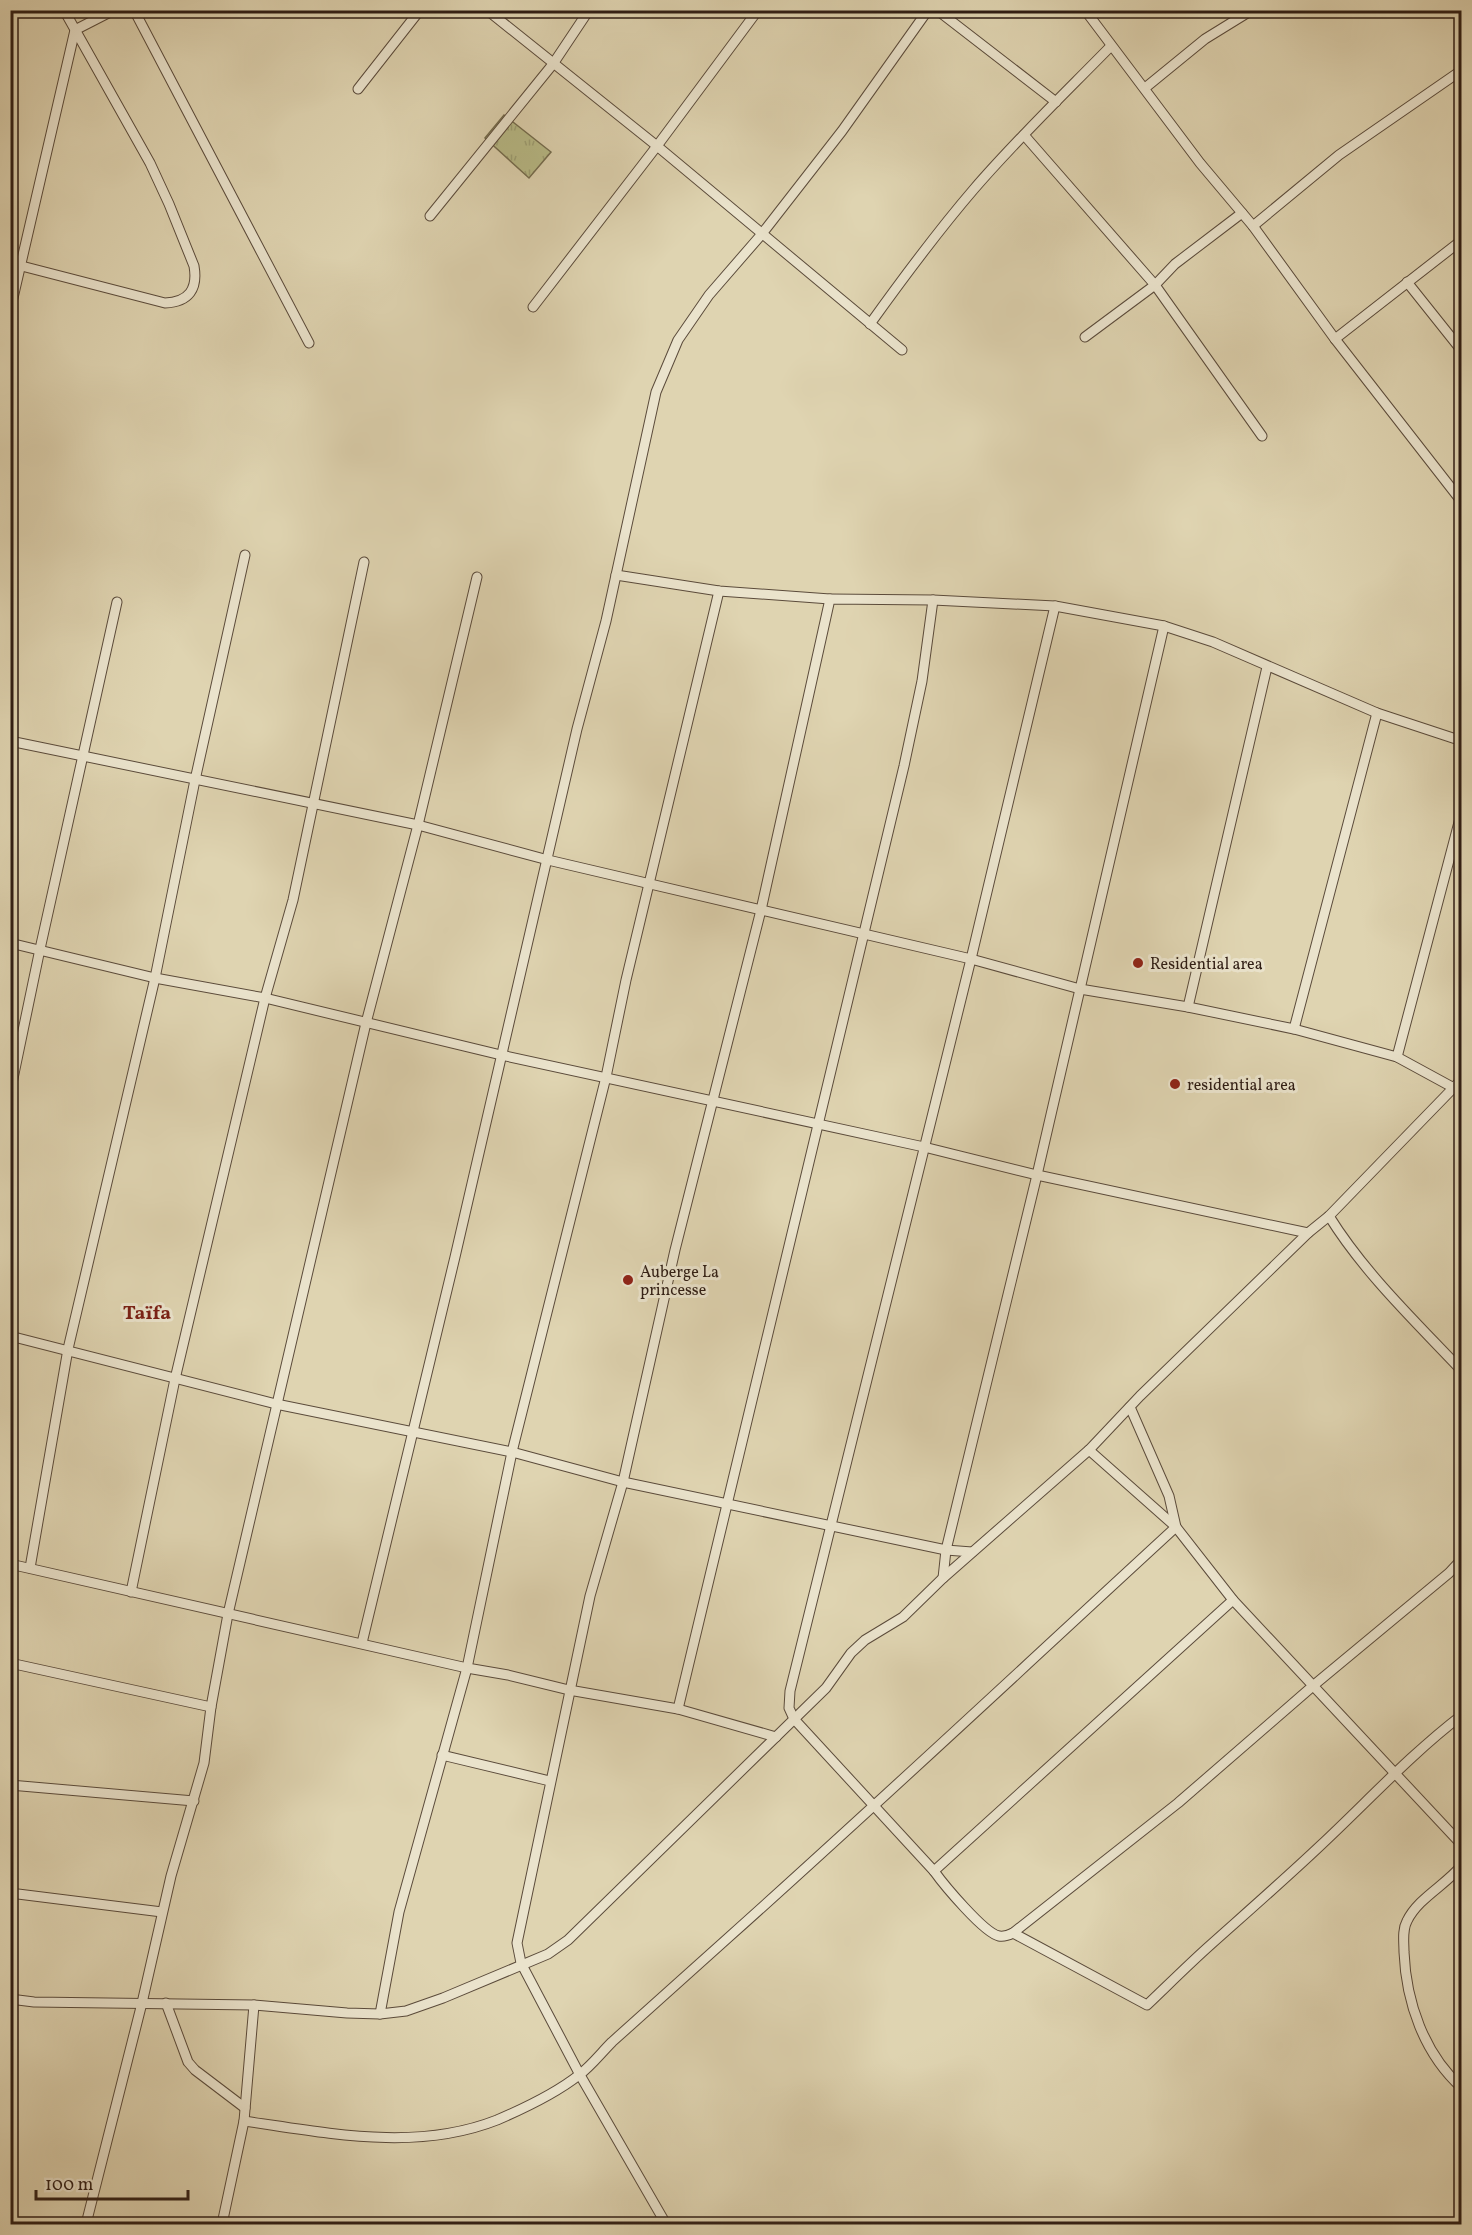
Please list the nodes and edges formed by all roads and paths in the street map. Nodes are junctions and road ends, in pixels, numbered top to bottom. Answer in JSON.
{"nodes":[{"id":1,"x":64,"y":10,"type":"edge"},
{"id":2,"x":114,"y":10,"type":"edge"},
{"id":3,"x":134,"y":10,"type":"edge"},
{"id":4,"x":420,"y":10,"type":"edge"},
{"id":5,"x":487,"y":10,"type":"edge"},
{"id":6,"x":589,"y":10,"type":"edge"},
{"id":7,"x":758,"y":10,"type":"edge"},
{"id":8,"x":928,"y":10,"type":"edge"},
{"id":9,"x":937,"y":10,"type":"edge"},
{"id":10,"x":1085,"y":10,"type":"edge"},
{"id":11,"x":1252,"y":10,"type":"edge"},
{"id":12,"x":75,"y":30,"type":"junction"},
{"id":13,"x":1111,"y":46,"type":"junction"},
{"id":14,"x":553,"y":64,"type":"junction"},
{"id":15,"x":1461,"y":70,"type":"edge"},
{"id":16,"x":1145,"y":88,"type":"junction"},
{"id":17,"x":358,"y":89,"type":"dead end"},
{"id":18,"x":1056,"y":102,"type":"junction"},
{"id":19,"x":1024,"y":135,"type":"junction"},
{"id":20,"x":657,"y":146,"type":"junction"},
{"id":21,"x":1242,"y":213,"type":"junction"},
{"id":22,"x":430,"y":216,"type":"dead end"},
{"id":23,"x":1253,"y":226,"type":"junction"},
{"id":24,"x":762,"y":235,"type":"junction"},
{"id":25,"x":1461,"y":240,"type":"edge"},
{"id":26,"x":15,"y":264,"type":"edge"},
{"id":27,"x":1407,"y":282,"type":"junction"},
{"id":28,"x":1155,"y":285,"type":"junction"},
{"id":29,"x":533,"y":307,"type":"dead end"},
{"id":30,"x":10,"y":311,"type":"edge"},
{"id":31,"x":870,"y":324,"type":"junction"},
{"id":32,"x":1085,"y":337,"type":"dead end"},
{"id":33,"x":1335,"y":339,"type":"junction"},
{"id":34,"x":309,"y":344,"type":"dead end"},
{"id":35,"x":902,"y":350,"type":"dead end"},
{"id":36,"x":1461,"y":351,"type":"edge"},
{"id":37,"x":1262,"y":436,"type":"dead end"},
{"id":38,"x":1461,"y":502,"type":"edge"},
{"id":39,"x":245,"y":555,"type":"dead end"},
{"id":40,"x":364,"y":562,"type":"dead end"},
{"id":41,"x":616,"y":575,"type":"junction"},
{"id":42,"x":477,"y":577,"type":"dead end"},
{"id":43,"x":719,"y":591,"type":"junction"},
{"id":44,"x":830,"y":599,"type":"junction"},
{"id":45,"x":933,"y":600,"type":"junction"},
{"id":46,"x":117,"y":602,"type":"dead end"},
{"id":47,"x":1055,"y":606,"type":"junction"},
{"id":48,"x":1164,"y":626,"type":"junction"},
{"id":49,"x":1267,"y":667,"type":"junction"},
{"id":50,"x":1377,"y":713,"type":"junction"},
{"id":51,"x":10,"y":741,"type":"edge"},
{"id":52,"x":1461,"y":741,"type":"edge"},
{"id":53,"x":83,"y":757,"type":"junction"},
{"id":54,"x":195,"y":780,"type":"junction"},
{"id":55,"x":313,"y":803,"type":"junction"},
{"id":56,"x":1461,"y":811,"type":"edge"},
{"id":57,"x":418,"y":825,"type":"junction"},
{"id":58,"x":548,"y":860,"type":"junction"},
{"id":59,"x":650,"y":885,"type":"junction"},
{"id":60,"x":761,"y":910,"type":"junction"},
{"id":61,"x":864,"y":934,"type":"junction"},
{"id":62,"x":10,"y":943,"type":"edge"},
{"id":63,"x":40,"y":949,"type":"junction"},
{"id":64,"x":971,"y":959,"type":"junction"},
{"id":65,"x":155,"y":978,"type":"junction"},
{"id":66,"x":1080,"y":989,"type":"junction"},
{"id":67,"x":265,"y":998,"type":"junction"},
{"id":68,"x":1188,"y":1007,"type":"junction"},
{"id":69,"x":366,"y":1023,"type":"junction"},
{"id":70,"x":1294,"y":1029,"type":"junction"},
{"id":71,"x":501,"y":1055,"type":"junction"},
{"id":72,"x":1397,"y":1057,"type":"junction"},
{"id":73,"x":606,"y":1077,"type":"junction"},
{"id":74,"x":1461,"y":1079,"type":"edge"},
{"id":75,"x":1454,"y":1088,"type":"junction"},
{"id":76,"x":10,"y":1093,"type":"edge"},
{"id":77,"x":712,"y":1101,"type":"junction"},
{"id":78,"x":819,"y":1124,"type":"junction"},
{"id":79,"x":924,"y":1147,"type":"junction"},
{"id":80,"x":1037,"y":1175,"type":"junction"},
{"id":81,"x":1329,"y":1216,"type":"junction"},
{"id":82,"x":1308,"y":1233,"type":"junction"},
{"id":83,"x":10,"y":1336,"type":"edge"},
{"id":84,"x":68,"y":1349,"type":"junction"},
{"id":85,"x":1461,"y":1371,"type":"edge"},
{"id":86,"x":175,"y":1379,"type":"junction"},
{"id":87,"x":276,"y":1404,"type":"junction"},
{"id":88,"x":1130,"y":1407,"type":"junction"},
{"id":89,"x":412,"y":1433,"type":"junction"},
{"id":90,"x":1089,"y":1450,"type":"junction"},
{"id":91,"x":512,"y":1452,"type":"junction"},
{"id":92,"x":623,"y":1482,"type":"junction"},
{"id":93,"x":727,"y":1502,"type":"junction"},
{"id":94,"x":831,"y":1525,"type":"junction"},
{"id":95,"x":1176,"y":1527,"type":"junction"},
{"id":96,"x":946,"y":1550,"type":"junction"},
{"id":97,"x":972,"y":1552,"type":"junction"},
{"id":98,"x":1461,"y":1559,"type":"edge"},
{"id":99,"x":10,"y":1564,"type":"edge"},
{"id":100,"x":30,"y":1568,"type":"junction"},
{"id":101,"x":943,"y":1578,"type":"junction"},
{"id":102,"x":131,"y":1592,"type":"junction"},
{"id":103,"x":1233,"y":1600,"type":"junction"},
{"id":104,"x":228,"y":1614,"type":"junction"},
{"id":105,"x":362,"y":1643,"type":"junction"},
{"id":106,"x":10,"y":1663,"type":"edge"},
{"id":107,"x":467,"y":1668,"type":"junction"},
{"id":108,"x":1314,"y":1685,"type":"junction"},
{"id":109,"x":569,"y":1690,"type":"junction"},
{"id":110,"x":211,"y":1707,"type":"junction"},
{"id":111,"x":678,"y":1709,"type":"junction"},
{"id":112,"x":1461,"y":1715,"type":"edge"},
{"id":113,"x":794,"y":1719,"type":"junction"},
{"id":114,"x":776,"y":1737,"type":"junction"},
{"id":115,"x":442,"y":1755,"type":"junction"},
{"id":116,"x":1396,"y":1772,"type":"junction"},
{"id":117,"x":550,"y":1781,"type":"junction"},
{"id":118,"x":10,"y":1785,"type":"edge"},
{"id":119,"x":194,"y":1801,"type":"junction"},
{"id":120,"x":874,"y":1805,"type":"junction"},
{"id":121,"x":1461,"y":1845,"type":"edge"},
{"id":122,"x":1461,"y":1865,"type":"edge"},
{"id":123,"x":934,"y":1871,"type":"junction"},
{"id":124,"x":10,"y":1893,"type":"edge"},
{"id":125,"x":162,"y":1912,"type":"junction"},
{"id":126,"x":1013,"y":1933,"type":"junction"},
{"id":127,"x":521,"y":1964,"type":"junction"},
{"id":128,"x":10,"y":1999,"type":"edge"},
{"id":129,"x":142,"y":2003,"type":"junction"},
{"id":130,"x":166,"y":2003,"type":"junction"},
{"id":131,"x":254,"y":2005,"type":"junction"},
{"id":132,"x":380,"y":2014,"type":"junction"},
{"id":133,"x":580,"y":2075,"type":"junction"},
{"id":134,"x":1461,"y":2088,"type":"edge"},
{"id":135,"x":245,"y":2108,"type":"junction"},
{"id":136,"x":244,"y":2121,"type":"junction"},
{"id":137,"x":86,"y":2224,"type":"edge"},
{"id":138,"x":222,"y":2224,"type":"edge"},
{"id":139,"x":666,"y":2224,"type":"edge"}],
"edges":[{"from":1,"to":12,"type":"street"},
{"from":2,"to":12,"type":"street"},
{"from":3,"to":34,"type":"street"},
{"from":4,"to":17,"type":"street"},
{"from":5,"to":14,"type":"street"},
{"from":6,"to":14,"type":"street"},
{"from":7,"to":20,"type":"street"},
{"from":8,"to":24,"type":"street"},
{"from":9,"to":18,"type":"street"},
{"from":10,"to":13,"type":"street"},
{"from":11,"to":16,"type":"street"},
{"from":12,"to":26,"type":"street"},
{"from":12,"to":26,"type":"street"},
{"from":13,"to":16,"type":"street"},
{"from":13,"to":18,"type":"street"},
{"from":14,"to":20,"type":"street"},
{"from":14,"to":22,"type":"street"},
{"from":15,"to":23,"type":"street"},
{"from":16,"to":21,"type":"street"},
{"from":18,"to":19,"type":"street"},
{"from":19,"to":28,"type":"street"},
{"from":19,"to":31,"type":"street"},
{"from":20,"to":24,"type":"street"},
{"from":20,"to":29,"type":"street"},
{"from":21,"to":23,"type":"street"},
{"from":21,"to":28,"type":"street"},
{"from":23,"to":33,"type":"street"},
{"from":24,"to":31,"type":"street"},
{"from":24,"to":41,"type":"street"},
{"from":25,"to":27,"type":"street"},
{"from":26,"to":30,"type":"street"},
{"from":27,"to":33,"type":"street"},
{"from":27,"to":36,"type":"street"},
{"from":28,"to":32,"type":"street"},
{"from":28,"to":37,"type":"street"},
{"from":31,"to":35,"type":"street"},
{"from":33,"to":38,"type":"street"},
{"from":39,"to":54,"type":"street"},
{"from":40,"to":55,"type":"street"},
{"from":41,"to":43,"type":"street"},
{"from":41,"to":58,"type":"street"},
{"from":42,"to":57,"type":"street"},
{"from":43,"to":44,"type":"street"},
{"from":43,"to":59,"type":"street"},
{"from":44,"to":45,"type":"street"},
{"from":44,"to":60,"type":"street"},
{"from":45,"to":47,"type":"street"},
{"from":45,"to":61,"type":"street"},
{"from":46,"to":53,"type":"street"},
{"from":47,"to":48,"type":"street"},
{"from":47,"to":64,"type":"street"},
{"from":48,"to":49,"type":"street"},
{"from":48,"to":66,"type":"street"},
{"from":49,"to":50,"type":"street"},
{"from":49,"to":68,"type":"street"},
{"from":50,"to":52,"type":"street"},
{"from":50,"to":70,"type":"street"},
{"from":51,"to":53,"type":"street"},
{"from":53,"to":54,"type":"street"},
{"from":53,"to":63,"type":"street"},
{"from":54,"to":55,"type":"street"},
{"from":54,"to":65,"type":"street"},
{"from":55,"to":57,"type":"street"},
{"from":55,"to":67,"type":"street"},
{"from":56,"to":72,"type":"street"},
{"from":57,"to":58,"type":"street"},
{"from":57,"to":69,"type":"street"},
{"from":58,"to":59,"type":"street"},
{"from":58,"to":71,"type":"street"},
{"from":59,"to":60,"type":"street"},
{"from":59,"to":73,"type":"street"},
{"from":60,"to":61,"type":"street"},
{"from":60,"to":77,"type":"street"},
{"from":61,"to":64,"type":"street"},
{"from":61,"to":78,"type":"street"},
{"from":62,"to":63,"type":"street"},
{"from":63,"to":65,"type":"street"},
{"from":63,"to":76,"type":"street"},
{"from":64,"to":66,"type":"street"},
{"from":64,"to":79,"type":"street"},
{"from":65,"to":67,"type":"street"},
{"from":65,"to":84,"type":"street"},
{"from":66,"to":68,"type":"street"},
{"from":66,"to":80,"type":"street"},
{"from":67,"to":69,"type":"street"},
{"from":67,"to":86,"type":"street"},
{"from":68,"to":70,"type":"street"},
{"from":69,"to":71,"type":"street"},
{"from":69,"to":87,"type":"street"},
{"from":70,"to":72,"type":"street"},
{"from":71,"to":73,"type":"street"},
{"from":71,"to":89,"type":"street"},
{"from":72,"to":75,"type":"street"},
{"from":73,"to":77,"type":"street"},
{"from":73,"to":91,"type":"street"},
{"from":74,"to":75,"type":"street"},
{"from":75,"to":81,"type":"street"},
{"from":77,"to":78,"type":"street"},
{"from":77,"to":92,"type":"street"},
{"from":78,"to":79,"type":"street"},
{"from":78,"to":93,"type":"street"},
{"from":79,"to":80,"type":"street"},
{"from":79,"to":94,"type":"street"},
{"from":80,"to":82,"type":"street"},
{"from":80,"to":96,"type":"street"},
{"from":81,"to":82,"type":"street"},
{"from":81,"to":85,"type":"street"},
{"from":82,"to":88,"type":"street"},
{"from":83,"to":84,"type":"street"},
{"from":84,"to":86,"type":"street"},
{"from":84,"to":100,"type":"street"},
{"from":86,"to":87,"type":"street"},
{"from":86,"to":102,"type":"street"},
{"from":87,"to":89,"type":"street"},
{"from":87,"to":104,"type":"street"},
{"from":88,"to":90,"type":"street"},
{"from":88,"to":95,"type":"street"},
{"from":89,"to":91,"type":"street"},
{"from":89,"to":105,"type":"street"},
{"from":90,"to":95,"type":"street"},
{"from":90,"to":97,"type":"street"},
{"from":91,"to":92,"type":"street"},
{"from":91,"to":107,"type":"street"},
{"from":92,"to":93,"type":"street"},
{"from":92,"to":109,"type":"street"},
{"from":93,"to":94,"type":"street"},
{"from":93,"to":111,"type":"street"},
{"from":94,"to":96,"type":"street"},
{"from":94,"to":113,"type":"street"},
{"from":95,"to":103,"type":"street"},
{"from":95,"to":120,"type":"street"},
{"from":96,"to":97,"type":"street"},
{"from":96,"to":101,"type":"street"},
{"from":97,"to":101,"type":"street"},
{"from":98,"to":108,"type":"street"},
{"from":99,"to":100,"type":"street"},
{"from":100,"to":102,"type":"street"},
{"from":101,"to":113,"type":"street"},
{"from":102,"to":104,"type":"street"},
{"from":103,"to":108,"type":"street"},
{"from":103,"to":123,"type":"street"},
{"from":104,"to":105,"type":"street"},
{"from":104,"to":110,"type":"street"},
{"from":105,"to":107,"type":"street"},
{"from":106,"to":110,"type":"street"},
{"from":107,"to":109,"type":"street"},
{"from":107,"to":115,"type":"street"},
{"from":108,"to":116,"type":"street"},
{"from":108,"to":126,"type":"street"},
{"from":109,"to":111,"type":"street"},
{"from":109,"to":117,"type":"street"},
{"from":110,"to":119,"type":"street"},
{"from":111,"to":114,"type":"street"},
{"from":112,"to":116,"type":"street"},
{"from":113,"to":114,"type":"street"},
{"from":113,"to":120,"type":"street"},
{"from":114,"to":127,"type":"street"},
{"from":115,"to":117,"type":"street"},
{"from":115,"to":132,"type":"street"},
{"from":116,"to":121,"type":"street"},
{"from":116,"to":126,"type":"street"},
{"from":117,"to":127,"type":"street"},
{"from":118,"to":119,"type":"street"},
{"from":119,"to":125,"type":"street"},
{"from":120,"to":123,"type":"street"},
{"from":120,"to":133,"type":"street"},
{"from":122,"to":134,"type":"street"},
{"from":123,"to":126,"type":"street"},
{"from":124,"to":125,"type":"street"},
{"from":125,"to":129,"type":"street"},
{"from":127,"to":132,"type":"street"},
{"from":127,"to":133,"type":"street"},
{"from":128,"to":129,"type":"street"},
{"from":129,"to":130,"type":"street"},
{"from":129,"to":137,"type":"street"},
{"from":130,"to":131,"type":"street"},
{"from":130,"to":135,"type":"street"},
{"from":131,"to":132,"type":"street"},
{"from":131,"to":135,"type":"street"},
{"from":133,"to":136,"type":"street"},
{"from":133,"to":139,"type":"street"},
{"from":135,"to":136,"type":"street"},
{"from":136,"to":138,"type":"street"}]}
